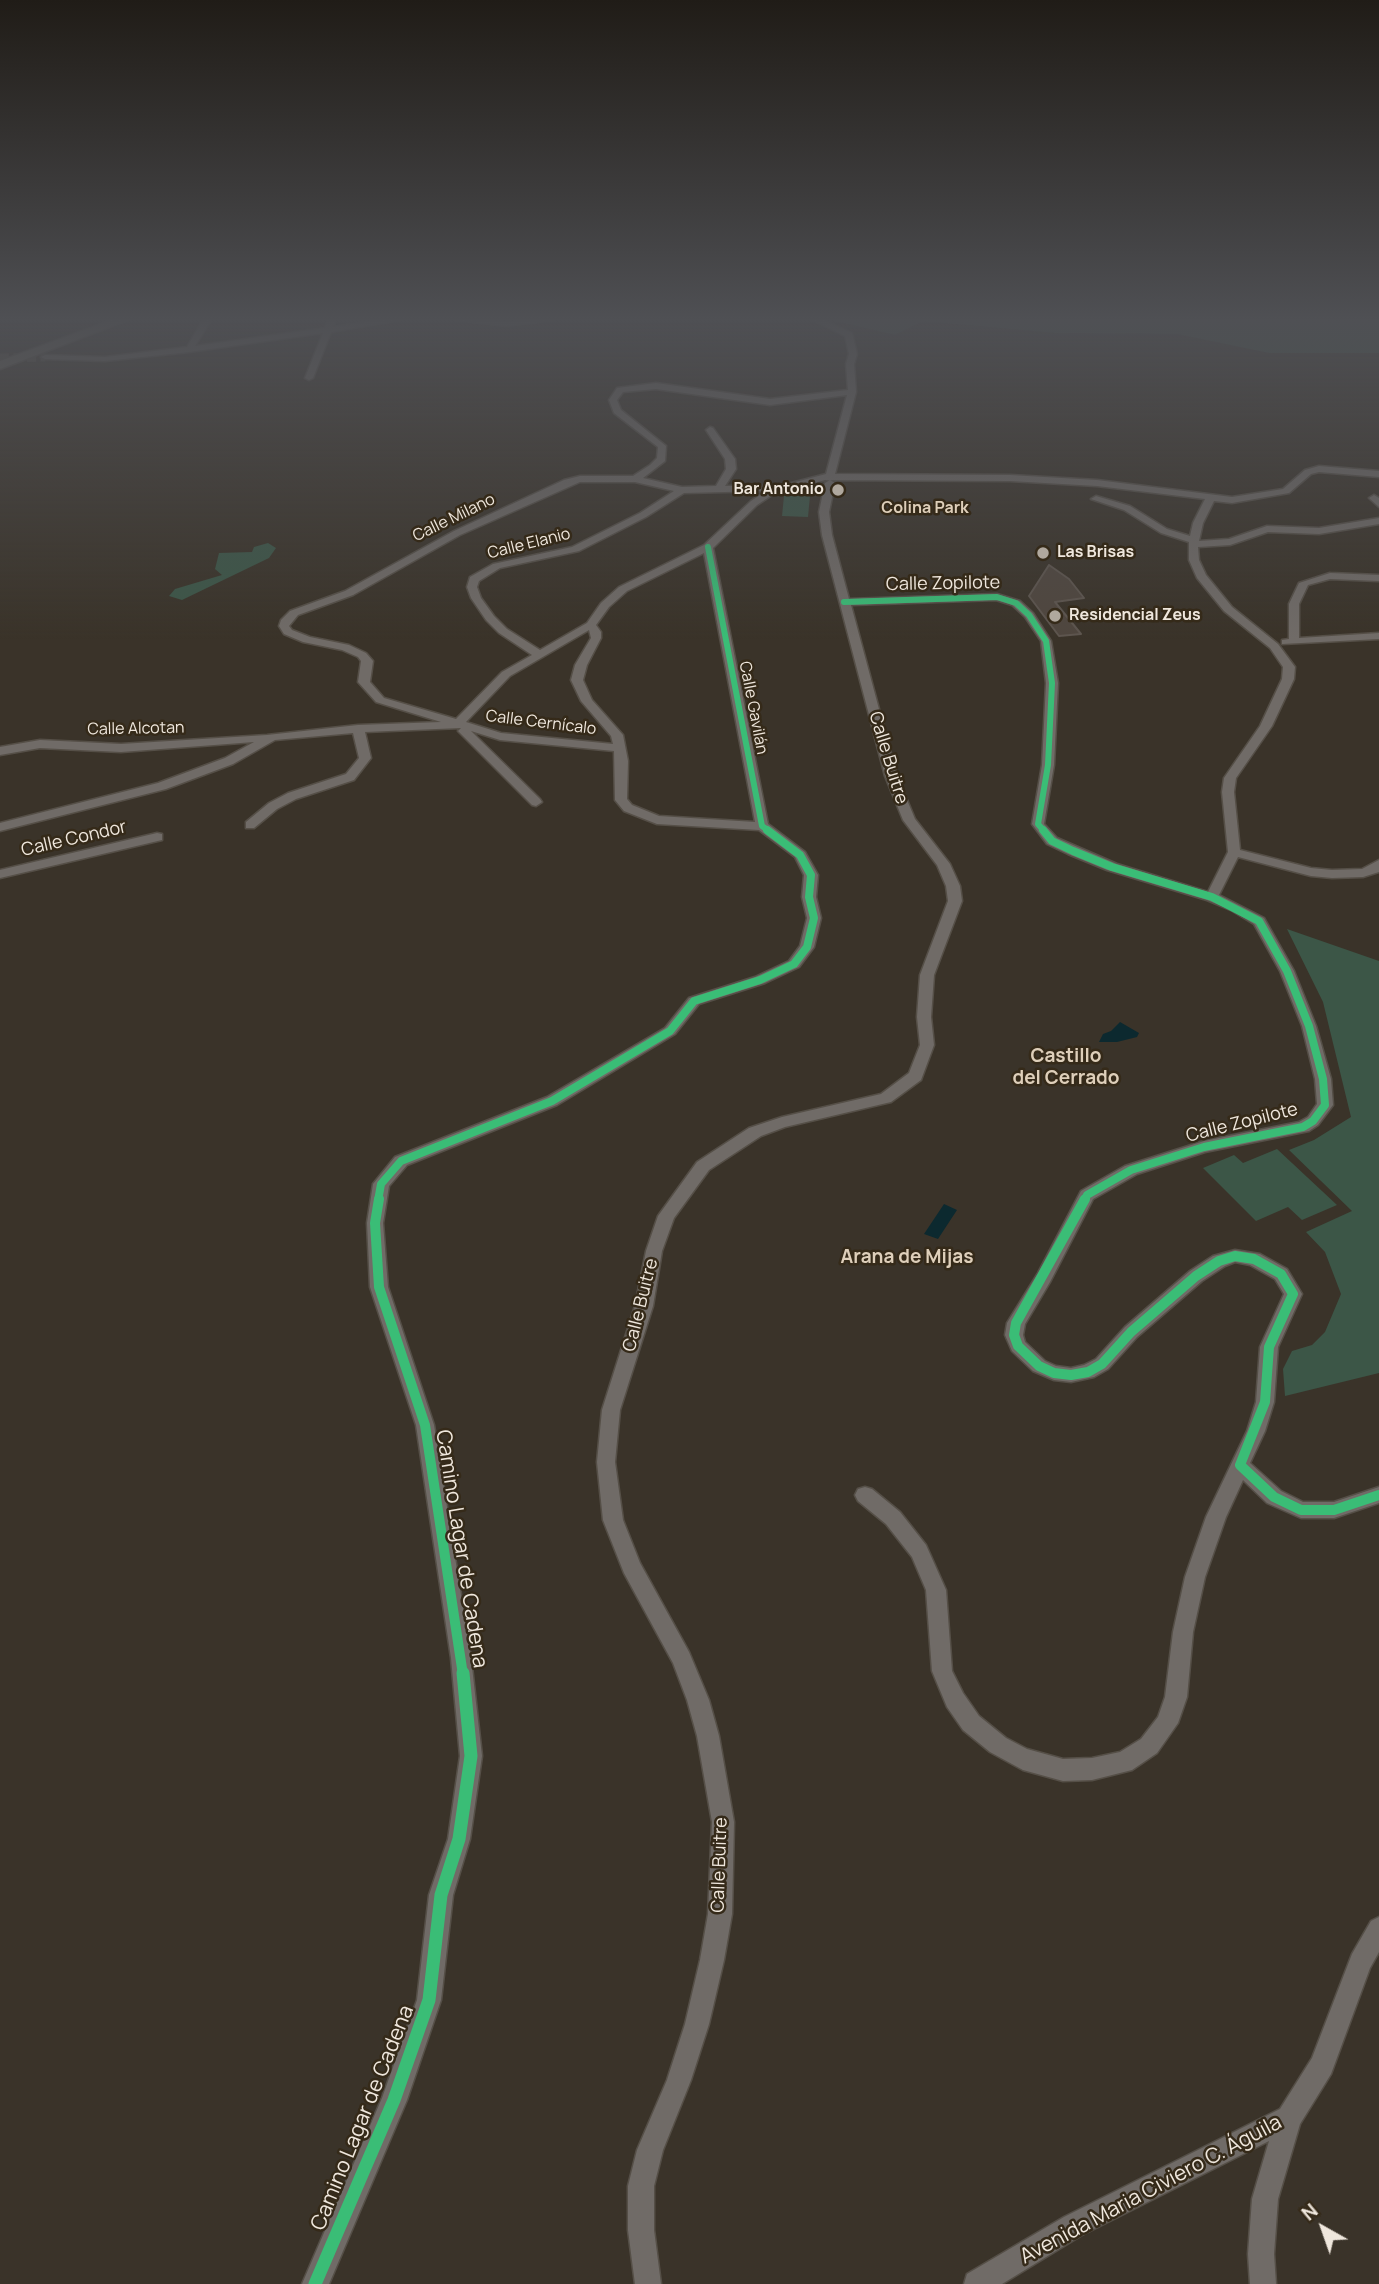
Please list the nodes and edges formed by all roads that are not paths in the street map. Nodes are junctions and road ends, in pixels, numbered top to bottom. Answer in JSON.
{"nodes":[{"id":1,"x":639,"y":427,"type":"edge"},
{"id":2,"x":843,"y":427,"type":"edge"},
{"id":3,"x":710,"y":430,"type":"dead end"},
{"id":4,"x":1379,"y":474,"type":"edge"},
{"id":5,"x":635,"y":479,"type":"junction"},
{"id":6,"x":830,"y":479,"type":"junction"},
{"id":7,"x":781,"y":488,"type":"junction"},
{"id":8,"x":719,"y":489,"type":"junction"},
{"id":9,"x":682,"y":490,"type":"junction"},
{"id":10,"x":1096,"y":499,"type":"dead end"},
{"id":11,"x":1210,"y":499,"type":"junction"},
{"id":12,"x":1379,"y":521,"type":"edge"},
{"id":13,"x":1194,"y":542,"type":"junction"},
{"id":14,"x":708,"y":547,"type":"junction"},
{"id":15,"x":1379,"y":578,"type":"edge"},
{"id":16,"x":844,"y":602,"type":"junction"},
{"id":17,"x":591,"y":625,"type":"junction"},
{"id":18,"x":1379,"y":636,"type":"edge"},
{"id":19,"x":1294,"y":640,"type":"junction"},
{"id":20,"x":1274,"y":646,"type":"junction"},
{"id":21,"x":537,"y":653,"type":"junction"},
{"id":22,"x":457,"y":725,"type":"junction"},
{"id":23,"x":358,"y":729,"type":"junction"},
{"id":24,"x":272,"y":737,"type":"junction"},
{"id":25,"x":621,"y":748,"type":"junction"},
{"id":26,"x":0,"y":751,"type":"edge"},
{"id":27,"x":536,"y":802,"type":"dead end"},
{"id":28,"x":250,"y":825,"type":"dead end"},
{"id":29,"x":762,"y":826,"type":"junction"},
{"id":30,"x":0,"y":827,"type":"edge"},
{"id":31,"x":157,"y":838,"type":"dead end"},
{"id":32,"x":1234,"y":852,"type":"junction"},
{"id":33,"x":1378,"y":868,"type":"edge"},
{"id":34,"x":0,"y":874,"type":"edge"},
{"id":35,"x":1212,"y":897,"type":"junction"},
{"id":36,"x":1240,"y":1465,"type":"junction"},
{"id":37,"x":1379,"y":1495,"type":"edge"},
{"id":38,"x":865,"y":1496,"type":"dead end"},
{"id":39,"x":1379,"y":1929,"type":"edge"},
{"id":40,"x":1289,"y":2118,"type":"junction"},
{"id":41,"x":315,"y":2284,"type":"edge"},
{"id":42,"x":648,"y":2284,"type":"edge"},
{"id":43,"x":977,"y":2284,"type":"edge"},
{"id":44,"x":1263,"y":2284,"type":"edge"}],
"edges":[{"from":1,"to":5,"type":"street"},
{"from":2,"to":6,"type":"street","name":"Calle Buitre"},
{"from":3,"to":8,"type":"street"},
{"from":4,"to":11,"type":"street"},
{"from":5,"to":9,"type":"street"},
{"from":5,"to":22,"type":"street","name":"Calle Milano"},
{"from":6,"to":7,"type":"street"},
{"from":6,"to":11,"type":"street"},
{"from":6,"to":16,"type":"street","name":"Calle Buitre"},
{"from":7,"to":8,"type":"street"},
{"from":7,"to":14,"type":"street"},
{"from":8,"to":9,"type":"street"},
{"from":9,"to":21,"type":"street","name":"Calle Elanio"},
{"from":10,"to":13,"type":"street"},
{"from":11,"to":13,"type":"street"},
{"from":12,"to":13,"type":"street"},
{"from":13,"to":20,"type":"street"},
{"from":14,"to":17,"type":"street"},
{"from":14,"to":29,"type":"street","name":"Calle Gavilán"},
{"from":15,"to":19,"type":"street"},
{"from":16,"to":35,"type":"street","name":"Calle Zopilote"},
{"from":16,"to":42,"type":"street","name":"Calle Buitre"},
{"from":17,"to":21,"type":"street"},
{"from":17,"to":25,"type":"street","name":"Calle Cernícalo"},
{"from":18,"to":19,"type":"street"},
{"from":19,"to":20,"type":"street"},
{"from":20,"to":32,"type":"street"},
{"from":21,"to":22,"type":"street"},
{"from":22,"to":23,"type":"street","name":"Calle Alcotan"},
{"from":22,"to":25,"type":"street","name":"Calle Cernícalo"},
{"from":22,"to":27,"type":"street"},
{"from":23,"to":24,"type":"street","name":"Calle Alcotan"},
{"from":23,"to":28,"type":"street"},
{"from":24,"to":26,"type":"street","name":"Calle Alcotan"},
{"from":24,"to":30,"type":"street"},
{"from":25,"to":29,"type":"street"},
{"from":29,"to":41,"type":"street","name":"Camino Lagar de Cadena"},
{"from":31,"to":34,"type":"street","name":"Calle Condor"},
{"from":32,"to":33,"type":"street"},
{"from":32,"to":35,"type":"street"},
{"from":35,"to":36,"type":"street","name":"Calle Zopilote"},
{"from":36,"to":37,"type":"street"},
{"from":36,"to":38,"type":"street"},
{"from":39,"to":40,"type":"street","name":"Avenida Maria Civiero C. Águila"},
{"from":40,"to":43,"type":"street","name":"Avenida Maria Civiero C. Águila"},
{"from":40,"to":44,"type":"street"}]}
